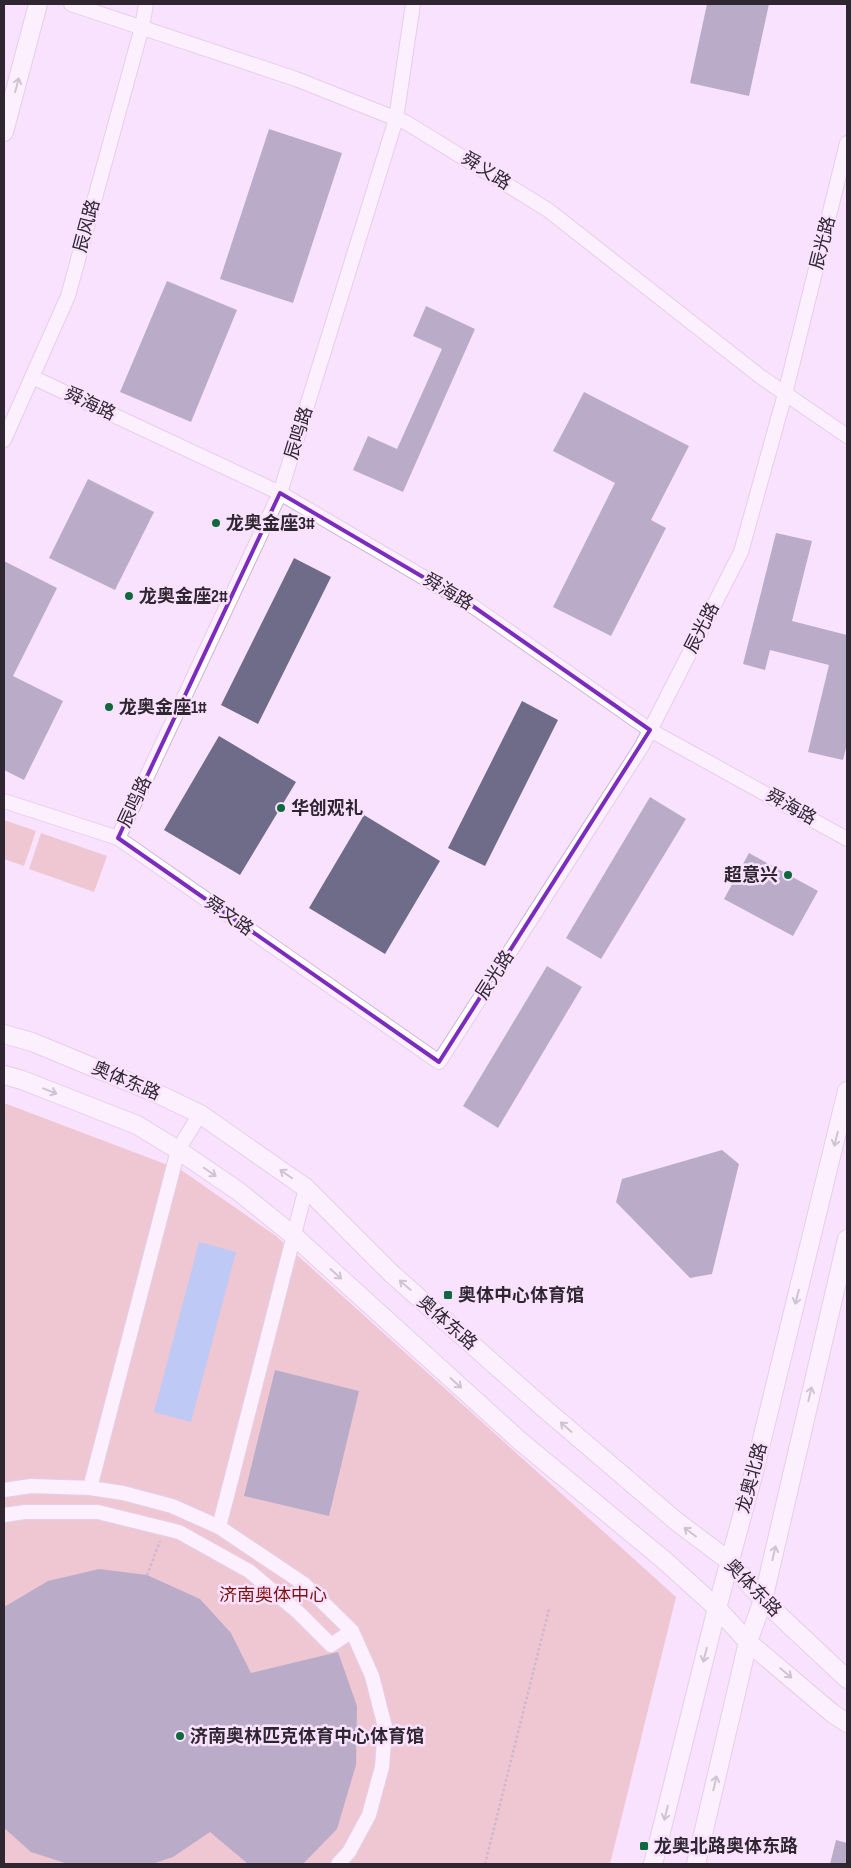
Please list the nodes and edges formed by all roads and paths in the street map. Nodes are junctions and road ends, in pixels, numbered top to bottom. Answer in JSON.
{"nodes":[{"id":1,"x":38,"y":4,"type":"edge"},
{"id":2,"x":72,"y":4,"type":"edge"},
{"id":3,"x":146,"y":4,"type":"edge"},
{"id":4,"x":414,"y":4,"type":"edge"},
{"id":5,"x":142,"y":27,"type":"junction"},
{"id":6,"x":396,"y":119,"type":"junction"},
{"id":7,"x":4,"y":132,"type":"edge"},
{"id":8,"x":847,"y":143,"type":"edge"},
{"id":9,"x":32,"y":377,"type":"junction"},
{"id":10,"x":785,"y":394,"type":"junction"},
{"id":11,"x":847,"y":436,"type":"edge"},
{"id":12,"x":4,"y":440,"type":"edge"},
{"id":13,"x":280,"y":493,"type":"junction"},
{"id":14,"x":650,"y":730,"type":"junction"},
{"id":15,"x":4,"y":801,"type":"edge"},
{"id":16,"x":118,"y":838,"type":"junction"},
{"id":17,"x":847,"y":839,"type":"edge"},
{"id":18,"x":4,"y":1034,"type":"edge"},
{"id":19,"x":439,"y":1062,"type":"joint"},
{"id":20,"x":4,"y":1075,"type":"edge"},
{"id":21,"x":847,"y":1091,"type":"edge"},
{"id":22,"x":200,"y":1114,"type":"junction"},
{"id":23,"x":178,"y":1150,"type":"junction"},
{"id":24,"x":306,"y":1188,"type":"junction"},
{"id":25,"x":294,"y":1236,"type":"junction"},
{"id":26,"x":847,"y":1239,"type":"edge"},
{"id":27,"x":90,"y":1488,"type":"junction"},
{"id":28,"x":4,"y":1490,"type":"edge"},
{"id":29,"x":4,"y":1516,"type":"edge"},
{"id":30,"x":219,"y":1527,"type":"junction"},
{"id":31,"x":729,"y":1561,"type":"junction"},
{"id":32,"x":762,"y":1600,"type":"junction"},
{"id":33,"x":717,"y":1608,"type":"junction"},
{"id":34,"x":549,"y":1609,"type":"dead end"},
{"id":35,"x":352,"y":1631,"type":"junction"},
{"id":36,"x":748,"y":1642,"type":"junction"},
{"id":37,"x":847,"y":1679,"type":"edge"},
{"id":38,"x":847,"y":1723,"type":"edge"},
{"id":39,"x":338,"y":1864,"type":"edge"},
{"id":40,"x":485,"y":1864,"type":"edge"},
{"id":41,"x":653,"y":1864,"type":"edge"},
{"id":42,"x":696,"y":1864,"type":"edge"}],
"edges":[{"from":7,"to":1,"type":"main road","one_way":true},
{"from":2,"to":5,"type":"street","name":"舜义路"},
{"from":3,"to":5,"type":"street","name":"辰风路"},
{"from":4,"to":6,"type":"street","name":"辰鸣路"},
{"from":5,"to":6,"type":"street","name":"舜义路"},
{"from":5,"to":9,"type":"street","name":"辰风路"},
{"from":6,"to":10,"type":"street","name":"舜义路"},
{"from":6,"to":13,"type":"street","name":"辰鸣路"},
{"from":8,"to":10,"type":"street","name":"辰光路"},
{"from":9,"to":12,"type":"street","name":"辰风路"},
{"from":9,"to":13,"type":"street","name":"舜海路"},
{"from":10,"to":11,"type":"street","name":"舜义路"},
{"from":10,"to":14,"type":"street","name":"辰光路"},
{"from":13,"to":14,"type":"street","name":"舜海路"},
{"from":13,"to":16,"type":"street","name":"辰鸣路"},
{"from":14,"to":17,"type":"street","name":"舜海路"},
{"from":14,"to":19,"type":"street","name":"辰光路"},
{"from":15,"to":16,"type":"street","name":"舜文路"},
{"from":16,"to":19,"type":"street","name":"舜文路"},
{"from":18,"to":22,"type":"main road","name":"奥体东路"},
{"from":20,"to":23,"type":"main road","one_way":true},
{"from":21,"to":31,"type":"main road","name":"龙奥北路","one_way":true},
{"from":22,"to":23,"type":"street"},
{"from":24,"to":22,"type":"main road","name":"奥体东路","one_way":true},
{"from":23,"to":25,"type":"main road","one_way":true},
{"from":23,"to":27,"type":"street"},
{"from":24,"to":25,"type":"street"},
{"from":31,"to":24,"type":"main road","name":"奥体东路","one_way":true},
{"from":25,"to":30,"type":"street"},
{"from":25,"to":33,"type":"main road","one_way":true},
{"from":32,"to":26,"type":"main road","name":"龙奥北路","one_way":true},
{"from":27,"to":28,"type":"street"},
{"from":27,"to":30,"type":"street"},
{"from":29,"to":35,"type":"street"},
{"from":30,"to":35,"type":"street"},
{"from":31,"to":32,"type":"main road","name":"奥体东路"},
{"from":31,"to":33,"type":"main road","name":"龙奥北路"},
{"from":32,"to":36,"type":"main road","name":"龙奥北路"},
{"from":32,"to":37,"type":"main road","name":"奥体东路"},
{"from":33,"to":36,"type":"main road"},
{"from":33,"to":41,"type":"main road","name":"龙奥北路","one_way":true},
{"from":34,"to":40,"type":"path"},
{"from":35,"to":39,"type":"street"},
{"from":36,"to":38,"type":"main road","one_way":true},
{"from":42,"to":36,"type":"main road","name":"龙奥北路","one_way":true}]}
